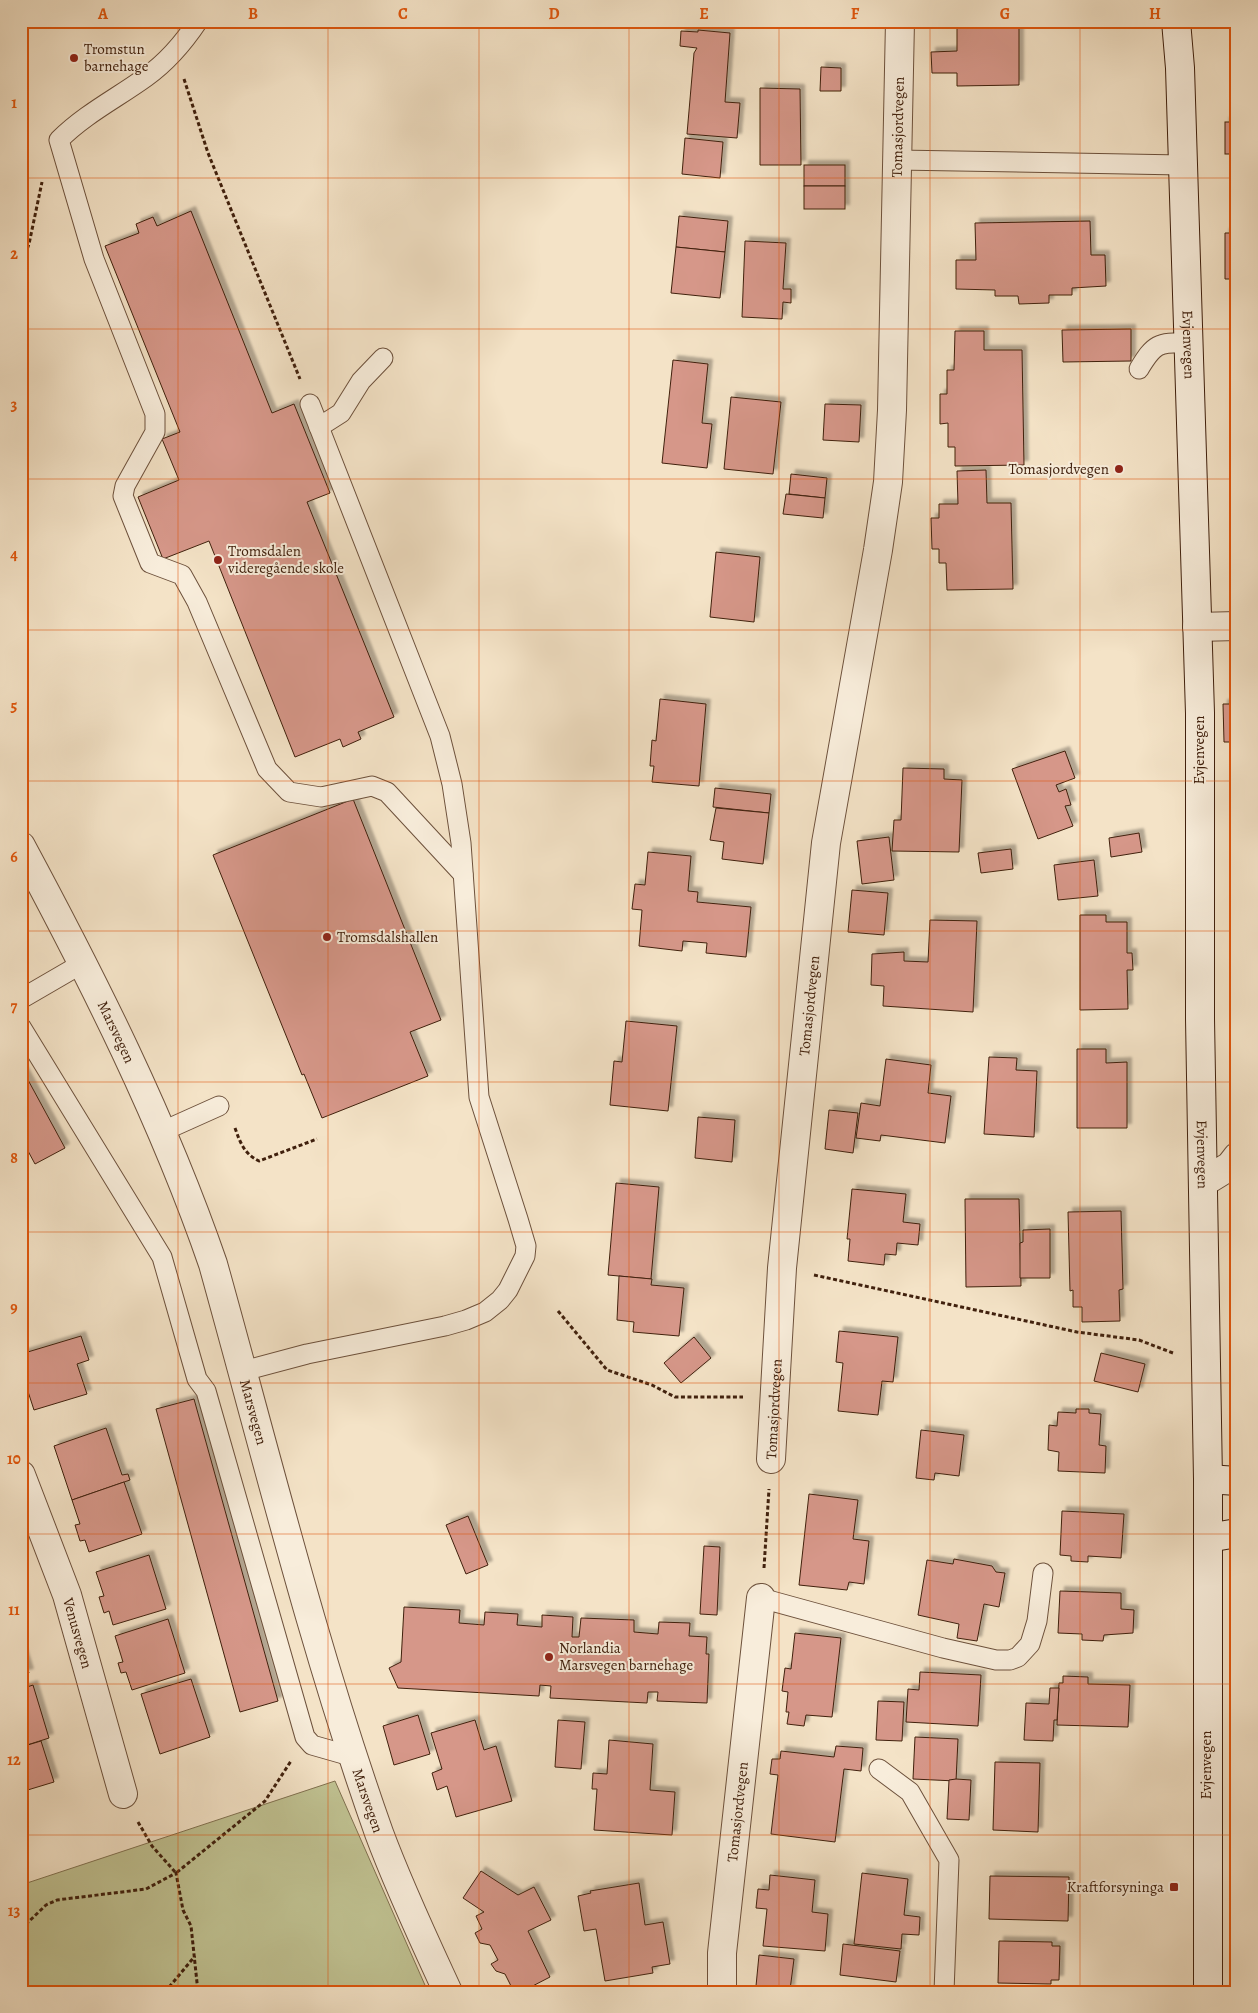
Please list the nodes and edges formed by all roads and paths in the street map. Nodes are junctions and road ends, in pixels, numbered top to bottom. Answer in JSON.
{"nodes":[{"id":1,"x":198,"y":21,"type":"edge"},
{"id":2,"x":900,"y":21,"type":"edge"},
{"id":3,"x":1176,"y":21,"type":"edge"},
{"id":4,"x":176,"y":50,"type":"junction"},
{"id":5,"x":59,"y":140,"type":"junction"},
{"id":6,"x":897,"y":160,"type":"junction"},
{"id":7,"x":1182,"y":165,"type":"junction"},
{"id":8,"x":21,"y":266,"type":"edge"},
{"id":9,"x":1187,"y":342,"type":"junction"},
{"id":10,"x":383,"y":358,"type":"dead end"},
{"id":11,"x":1139,"y":369,"type":"dead end"},
{"id":12,"x":310,"y":404,"type":"joint"},
{"id":13,"x":319,"y":427,"type":"junction"},
{"id":14,"x":1237,"y":626,"type":"edge"},
{"id":15,"x":1197,"y":627,"type":"junction"},
{"id":16,"x":21,"y":846,"type":"edge"},
{"id":17,"x":463,"y":874,"type":"junction"},
{"id":18,"x":83,"y":963,"type":"junction"},
{"id":19,"x":21,"y":999,"type":"edge"},
{"id":20,"x":21,"y":1026,"type":"edge"},
{"id":21,"x":219,"y":1106,"type":"dead end"},
{"id":22,"x":233,"y":1125,"type":"dead end"},
{"id":23,"x":161,"y":1132,"type":"junction"},
{"id":24,"x":317,"y":1139,"type":"dead end"},
{"id":25,"x":1237,"y":1158,"type":"edge"},
{"id":26,"x":1204,"y":1182,"type":"junction"},
{"id":27,"x":782,"y":1268,"type":"junction"},
{"id":28,"x":558,"y":1311,"type":"dead end"},
{"id":29,"x":1205,"y":1365,"type":"junction"},
{"id":30,"x":243,"y":1371,"type":"junction"},
{"id":31,"x":773,"y":1397,"type":"junction"},
{"id":32,"x":771,"y":1459,"type":"joint"},
{"id":33,"x":21,"y":1475,"type":"edge"},
{"id":34,"x":1208,"y":1478,"type":"junction"},
{"id":35,"x":1237,"y":1481,"type":"edge"},
{"id":36,"x":1237,"y":1533,"type":"edge"},
{"id":37,"x":1208,"y":1538,"type":"junction"},
{"id":38,"x":1043,"y":1573,"type":"dead end"},
{"id":39,"x":761,"y":1598,"type":"junction"},
{"id":40,"x":308,"y":1742,"type":"junction"},
{"id":41,"x":354,"y":1757,"type":"junction"},
{"id":42,"x":879,"y":1769,"type":"dead end"},
{"id":43,"x":123,"y":1794,"type":"dead end"},
{"id":44,"x":141,"y":1828,"type":"dead end"},
{"id":45,"x":176,"y":1873,"type":"junction"},
{"id":46,"x":21,"y":1929,"type":"edge"},
{"id":47,"x":195,"y":1956,"type":"junction"},
{"id":48,"x":165,"y":1992,"type":"edge"},
{"id":49,"x":198,"y":1992,"type":"edge"},
{"id":50,"x":448,"y":1992,"type":"edge"},
{"id":51,"x":722,"y":1992,"type":"edge"},
{"id":52,"x":944,"y":1992,"type":"edge"},
{"id":53,"x":1208,"y":1992,"type":"edge"}],
"edges":[{"from":1,"to":4,"type":"lane"},
{"from":2,"to":6,"type":"street","name":"Tomasjordvegen"},
{"from":3,"to":7,"type":"street","name":"Evjenvegen"},
{"from":4,"to":5,"type":"lane"},
{"from":4,"to":12,"type":"path"},
{"from":5,"to":8,"type":"path"},
{"from":5,"to":17,"type":"lane"},
{"from":6,"to":7,"type":"lane"},
{"from":6,"to":27,"type":"street","name":"Tomasjordvegen"},
{"from":7,"to":9,"type":"street","name":"Evjenvegen"},
{"from":9,"to":11,"type":"lane"},
{"from":9,"to":15,"type":"street","name":"Evjenvegen"},
{"from":10,"to":13,"type":"lane"},
{"from":12,"to":13,"type":"lane"},
{"from":13,"to":17,"type":"lane"},
{"from":14,"to":15,"type":"street"},
{"from":15,"to":26,"type":"street","name":"Evjenvegen"},
{"from":16,"to":18,"type":"street","name":"Marsvegen"},
{"from":17,"to":30,"type":"lane"},
{"from":18,"to":19,"type":"lane"},
{"from":18,"to":23,"type":"street","name":"Marsvegen"},
{"from":20,"to":40,"type":"lane"},
{"from":21,"to":23,"type":"lane"},
{"from":22,"to":24,"type":"path"},
{"from":23,"to":30,"type":"street","name":"Marsvegen"},
{"from":25,"to":26,"type":"street"},
{"from":26,"to":29,"type":"street","name":"Evjenvegen"},
{"from":27,"to":29,"type":"path"},
{"from":27,"to":31,"type":"street","name":"Tomasjordvegen"},
{"from":28,"to":31,"type":"path"},
{"from":29,"to":34,"type":"street","name":"Evjenvegen"},
{"from":30,"to":41,"type":"street","name":"Marsvegen"},
{"from":31,"to":32,"type":"street","name":"Tomasjordvegen"},
{"from":32,"to":39,"type":"path","name":"Tomasjordvegen"},
{"from":33,"to":43,"type":"street","name":"Venusvegen"},
{"from":34,"to":35,"type":"street"},
{"from":34,"to":37,"type":"street","name":"Evjenvegen"},
{"from":36,"to":37,"type":"street"},
{"from":37,"to":53,"type":"street","name":"Evjenvegen"},
{"from":38,"to":39,"type":"lane"},
{"from":39,"to":51,"type":"street","name":"Tomasjordvegen"},
{"from":40,"to":41,"type":"lane"},
{"from":40,"to":45,"type":"path"},
{"from":41,"to":50,"type":"street","name":"Marsvegen"},
{"from":42,"to":52,"type":"lane"},
{"from":44,"to":45,"type":"path"},
{"from":45,"to":46,"type":"path"},
{"from":45,"to":47,"type":"path"},
{"from":47,"to":48,"type":"path"},
{"from":47,"to":49,"type":"path"}]}
